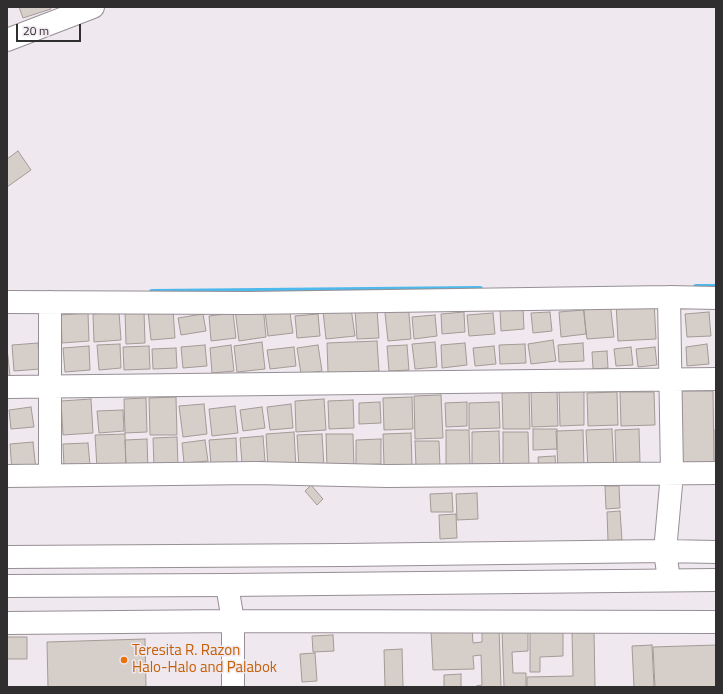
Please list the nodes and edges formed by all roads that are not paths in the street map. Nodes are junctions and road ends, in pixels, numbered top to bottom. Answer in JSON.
{"nodes":[{"id":1,"x":93,"y":7,"type":"edge"},
{"id":2,"x":7,"y":40,"type":"edge"},
{"id":3,"x":669,"y":297,"type":"junction"},
{"id":4,"x":716,"y":298,"type":"edge"},
{"id":5,"x":7,"y":302,"type":"edge"},
{"id":6,"x":50,"y":302,"type":"junction"},
{"id":7,"x":670,"y":379,"type":"junction"},
{"id":8,"x":716,"y":379,"type":"edge"},
{"id":9,"x":51,"y":386,"type":"junction"},
{"id":10,"x":7,"y":387,"type":"edge"},
{"id":11,"x":716,"y":473,"type":"edge"},
{"id":12,"x":672,"y":474,"type":"junction"},
{"id":13,"x":50,"y":475,"type":"junction"},
{"id":14,"x":7,"y":476,"type":"edge"},
{"id":15,"x":665,"y":551,"type":"junction"},
{"id":16,"x":716,"y":552,"type":"edge"},
{"id":17,"x":7,"y":557,"type":"edge"},
{"id":18,"x":669,"y":580,"type":"junction"},
{"id":19,"x":716,"y":580,"type":"edge"},
{"id":20,"x":227,"y":585,"type":"junction"},
{"id":21,"x":7,"y":586,"type":"edge"},
{"id":22,"x":233,"y":622,"type":"junction"},
{"id":23,"x":716,"y":622,"type":"edge"},
{"id":24,"x":7,"y":623,"type":"edge"},
{"id":25,"x":233,"y":687,"type":"edge"}],
"edges":[{"from":1,"to":2,"type":"street"},
{"from":3,"to":4,"type":"street"},
{"from":3,"to":6,"type":"street"},
{"from":3,"to":7,"type":"street"},
{"from":5,"to":6,"type":"street"},
{"from":6,"to":9,"type":"street"},
{"from":7,"to":8,"type":"street"},
{"from":7,"to":9,"type":"street"},
{"from":7,"to":12,"type":"street"},
{"from":9,"to":10,"type":"street"},
{"from":9,"to":13,"type":"street"},
{"from":11,"to":12,"type":"street"},
{"from":12,"to":13,"type":"street"},
{"from":12,"to":15,"type":"street"},
{"from":13,"to":14,"type":"street"},
{"from":15,"to":16,"type":"street"},
{"from":15,"to":17,"type":"street"},
{"from":15,"to":18,"type":"street"},
{"from":18,"to":19,"type":"street"},
{"from":18,"to":20,"type":"street"},
{"from":20,"to":21,"type":"street"},
{"from":20,"to":22,"type":"street"},
{"from":22,"to":23,"type":"street"},
{"from":22,"to":24,"type":"street"},
{"from":22,"to":25,"type":"street"}]}
